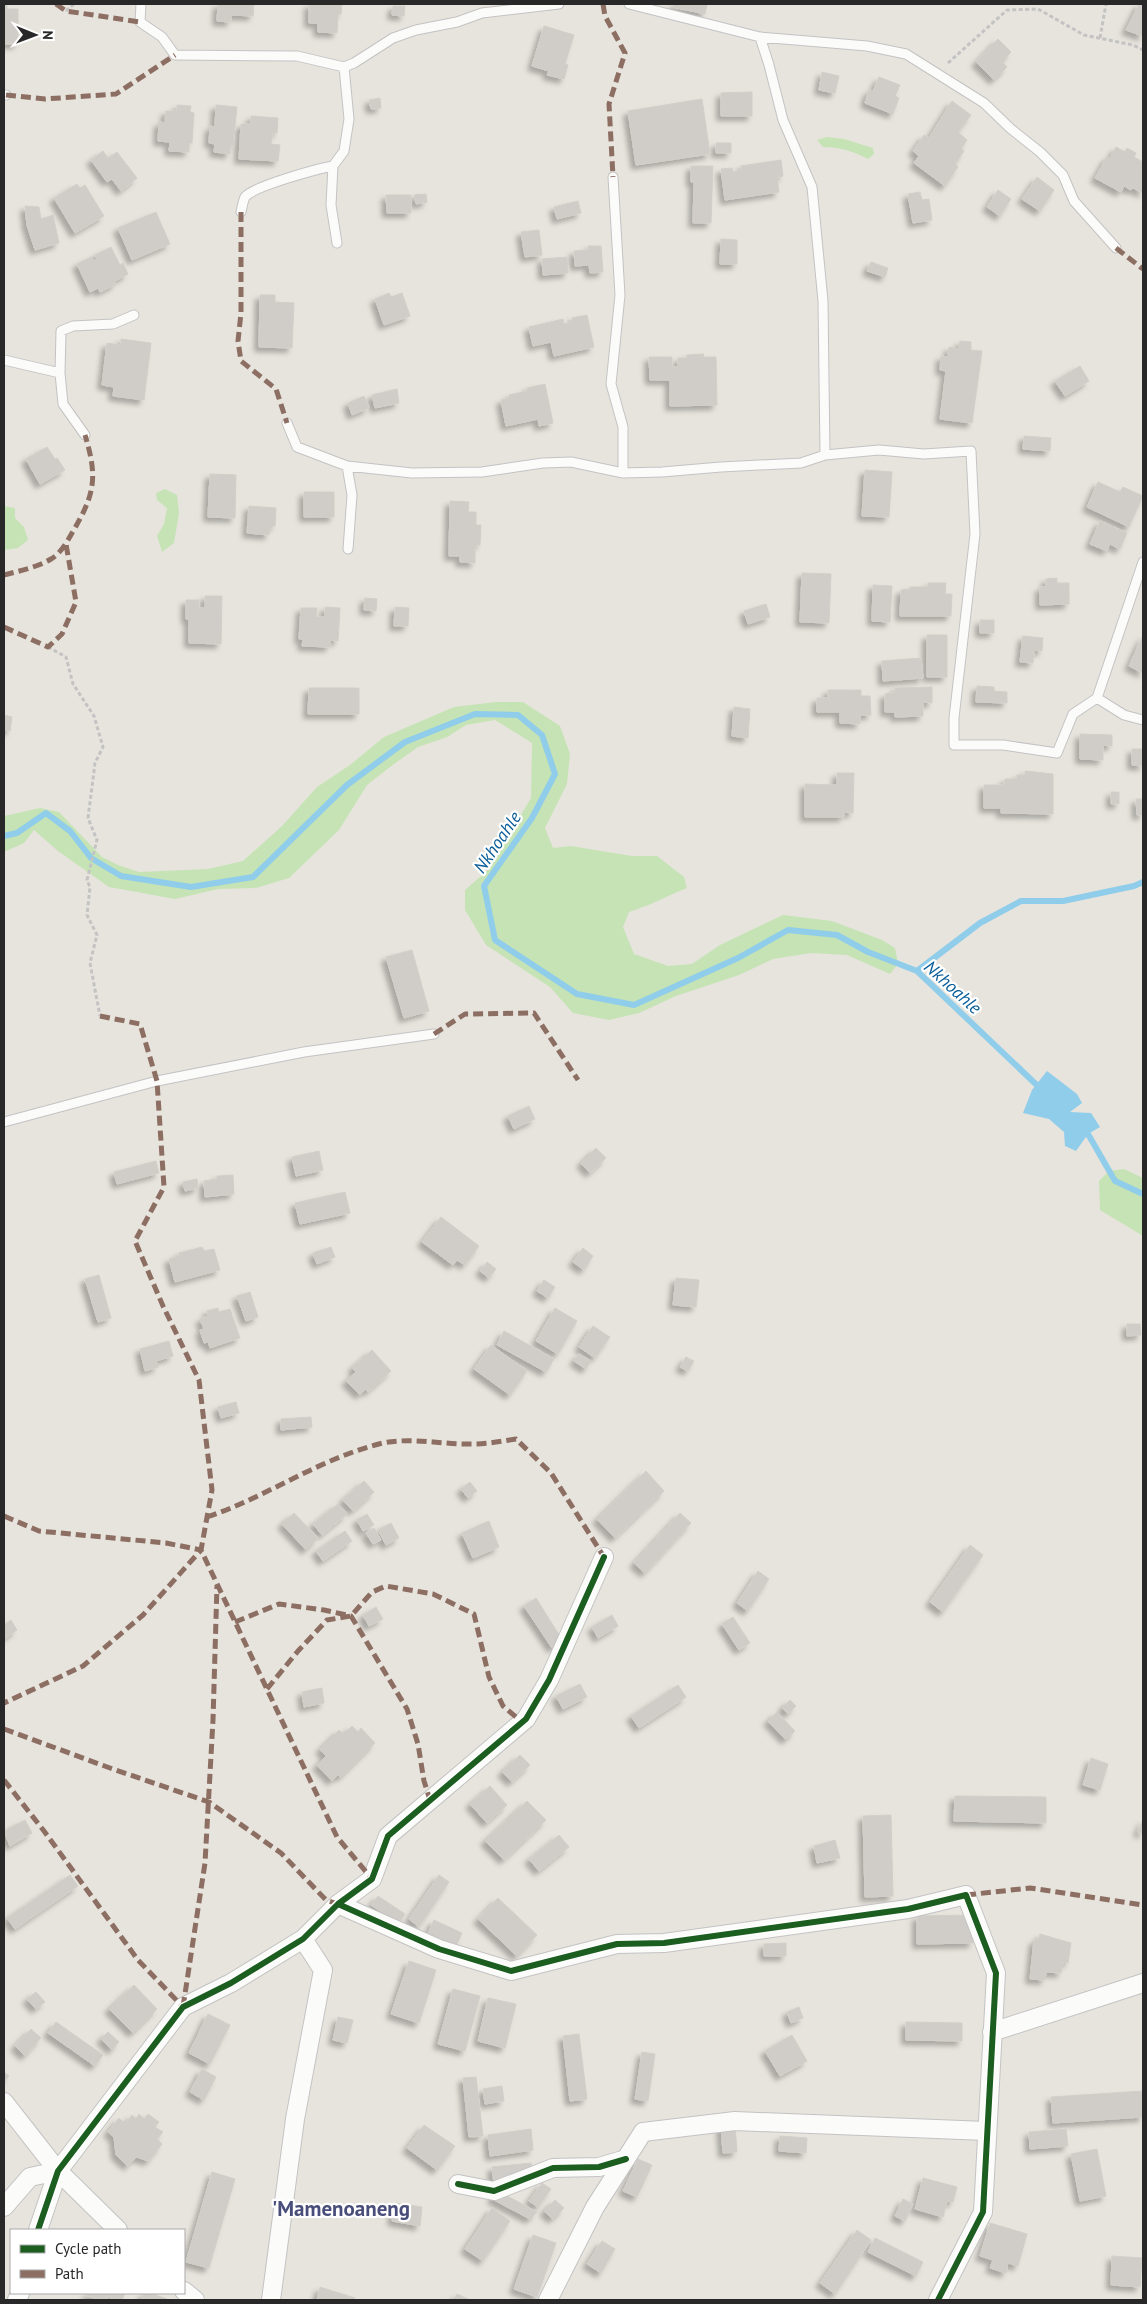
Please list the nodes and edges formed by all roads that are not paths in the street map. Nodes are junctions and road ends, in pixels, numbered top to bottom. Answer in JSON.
{"nodes":[{"id":1,"x":140,"y":4,"type":"edge"},
{"id":2,"x":559,"y":4,"type":"edge"},
{"id":3,"x":629,"y":4,"type":"edge"},
{"id":4,"x":760,"y":37,"type":"junction"},
{"id":5,"x":344,"y":67,"type":"junction"},
{"id":6,"x":333,"y":166,"type":"junction"},
{"id":7,"x":613,"y":177,"type":"dead end"},
{"id":8,"x":241,"y":212,"type":"dead end"},
{"id":9,"x":337,"y":242,"type":"dead end"},
{"id":10,"x":1116,"y":248,"type":"dead end"},
{"id":11,"x":134,"y":315,"type":"dead end"},
{"id":12,"x":4,"y":360,"type":"edge"},
{"id":13,"x":60,"y":373,"type":"junction"},
{"id":14,"x":287,"y":423,"type":"dead end"},
{"id":15,"x":85,"y":435,"type":"dead end"},
{"id":16,"x":825,"y":454,"type":"junction"},
{"id":17,"x":348,"y":466,"type":"junction"},
{"id":18,"x":622,"y":473,"type":"junction"},
{"id":19,"x":348,"y":549,"type":"dead end"},
{"id":20,"x":1143,"y":562,"type":"edge"},
{"id":21,"x":1097,"y":698,"type":"junction"},
{"id":22,"x":1143,"y":720,"type":"edge"},
{"id":23,"x":434,"y":1034,"type":"dead end"},
{"id":24,"x":4,"y":1122,"type":"edge"},
{"id":25,"x":604,"y":1556,"type":"dead end"},
{"id":26,"x":338,"y":1904,"type":"junction"},
{"id":27,"x":303,"y":1939,"type":"junction"},
{"id":28,"x":1143,"y":1983,"type":"edge"},
{"id":29,"x":992,"y":2032,"type":"junction"},
{"id":30,"x":4,"y":2102,"type":"edge"},
{"id":31,"x":986,"y":2131,"type":"junction"},
{"id":32,"x":626,"y":2159,"type":"junction"},
{"id":33,"x":58,"y":2171,"type":"junction"},
{"id":34,"x":458,"y":2184,"type":"dead end"},
{"id":35,"x":4,"y":2206,"type":"edge"},
{"id":36,"x":38,"y":2229,"type":"edge"},
{"id":37,"x":117,"y":2229,"type":"edge"},
{"id":38,"x":185,"y":2291,"type":"edge"},
{"id":39,"x":195,"y":2300,"type":"edge"},
{"id":40,"x":271,"y":2300,"type":"edge"},
{"id":41,"x":548,"y":2300,"type":"edge"},
{"id":42,"x":938,"y":2300,"type":"edge"}],
"edges":[{"from":1,"to":5,"type":"lane"},
{"from":2,"to":5,"type":"lane"},
{"from":3,"to":4,"type":"lane"},
{"from":4,"to":10,"type":"lane"},
{"from":4,"to":16,"type":"lane"},
{"from":5,"to":6,"type":"lane"},
{"from":6,"to":8,"type":"lane"},
{"from":6,"to":9,"type":"lane"},
{"from":7,"to":18,"type":"lane"},
{"from":11,"to":13,"type":"lane"},
{"from":12,"to":13,"type":"lane"},
{"from":13,"to":15,"type":"lane"},
{"from":14,"to":17,"type":"lane"},
{"from":16,"to":18,"type":"lane"},
{"from":16,"to":21,"type":"lane"},
{"from":17,"to":18,"type":"lane"},
{"from":17,"to":19,"type":"lane"},
{"from":20,"to":21,"type":"lane"},
{"from":21,"to":22,"type":"lane"},
{"from":23,"to":24,"type":"lane"},
{"from":25,"to":26,"type":"street"},
{"from":26,"to":27,"type":"street"},
{"from":26,"to":29,"type":"street"},
{"from":27,"to":33,"type":"street"},
{"from":27,"to":40,"type":"street"},
{"from":28,"to":29,"type":"street"},
{"from":29,"to":31,"type":"street"},
{"from":30,"to":33,"type":"street"},
{"from":31,"to":32,"type":"street"},
{"from":31,"to":42,"type":"street"},
{"from":32,"to":34,"type":"street"},
{"from":32,"to":41,"type":"street"},
{"from":33,"to":35,"type":"street"},
{"from":33,"to":36,"type":"street"},
{"from":33,"to":37,"type":"street"},
{"from":38,"to":39,"type":"street"}]}
